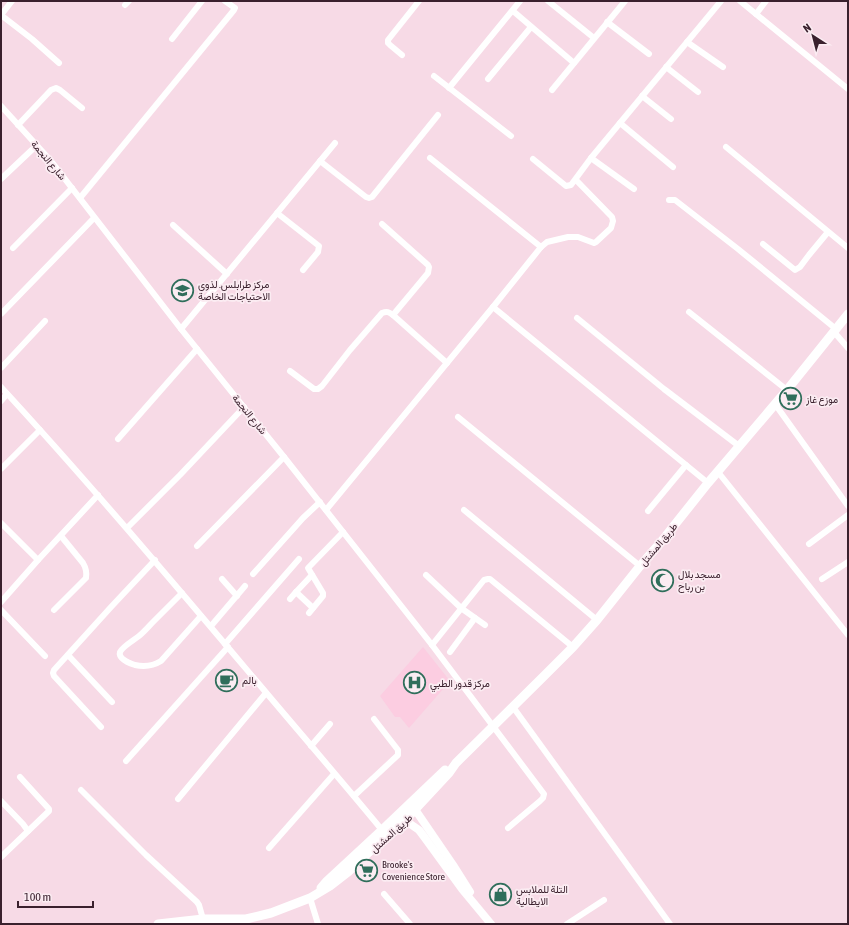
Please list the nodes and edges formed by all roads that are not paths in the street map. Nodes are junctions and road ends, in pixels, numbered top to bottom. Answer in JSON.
{"nodes":[{"id":1,"x":12,"y":1,"type":"edge"},
{"id":2,"x":202,"y":1,"type":"edge"},
{"id":3,"x":225,"y":1,"type":"edge"},
{"id":4,"x":419,"y":1,"type":"edge"},
{"id":5,"x":520,"y":1,"type":"edge"},
{"id":6,"x":548,"y":1,"type":"edge"},
{"id":7,"x":625,"y":1,"type":"edge"},
{"id":8,"x":721,"y":1,"type":"edge"},
{"id":9,"x":740,"y":1,"type":"edge"},
{"id":10,"x":766,"y":1,"type":"edge"},
{"id":11,"x":513,"y":11,"type":"junction"},
{"id":12,"x":756,"y":14,"type":"junction"},
{"id":13,"x":1,"y":15,"type":"edge"},
{"id":14,"x":607,"y":22,"type":"junction"},
{"id":15,"x":531,"y":27,"type":"junction"},
{"id":16,"x":594,"y":38,"type":"junction"},
{"id":17,"x":172,"y":39,"type":"dead end"},
{"id":18,"x":687,"y":42,"type":"junction"},
{"id":19,"x":648,"y":54,"type":"dead end"},
{"id":20,"x":402,"y":55,"type":"dead end"},
{"id":21,"x":59,"y":63,"type":"dead end"},
{"id":22,"x":574,"y":63,"type":"junction"},
{"id":23,"x":666,"y":67,"type":"junction"},
{"id":24,"x":723,"y":67,"type":"dead end"},
{"id":25,"x":434,"y":76,"type":"dead end"},
{"id":26,"x":488,"y":78,"type":"dead end"},
{"id":27,"x":449,"y":88,"type":"junction"},
{"id":28,"x":848,"y":89,"type":"edge"},
{"id":29,"x":552,"y":90,"type":"dead end"},
{"id":30,"x":698,"y":92,"type":"dead end"},
{"id":31,"x":642,"y":96,"type":"junction"},
{"id":32,"x":1,"y":106,"type":"edge"},
{"id":33,"x":82,"y":108,"type":"dead end"},
{"id":34,"x":438,"y":115,"type":"dead end"},
{"id":35,"x":672,"y":119,"type":"dead end"},
{"id":36,"x":620,"y":123,"type":"junction"},
{"id":37,"x":18,"y":125,"type":"junction"},
{"id":38,"x":511,"y":136,"type":"dead end"},
{"id":39,"x":335,"y":143,"type":"dead end"},
{"id":40,"x":37,"y":145,"type":"junction"},
{"id":41,"x":726,"y":147,"type":"dead end"},
{"id":42,"x":430,"y":158,"type":"dead end"},
{"id":43,"x":591,"y":158,"type":"junction"},
{"id":44,"x":533,"y":159,"type":"dead end"},
{"id":45,"x":320,"y":161,"type":"junction"},
{"id":46,"x":673,"y":167,"type":"dead end"},
{"id":47,"x":1,"y":179,"type":"edge"},
{"id":48,"x":576,"y":180,"type":"junction"},
{"id":49,"x":72,"y":188,"type":"junction"},
{"id":50,"x":634,"y":189,"type":"dead end"},
{"id":51,"x":80,"y":198,"type":"junction"},
{"id":52,"x":669,"y":200,"type":"dead end"},
{"id":53,"x":277,"y":213,"type":"junction"},
{"id":54,"x":94,"y":218,"type":"junction"},
{"id":55,"x":174,"y":224,"type":"dead end"},
{"id":56,"x":382,"y":224,"type":"dead end"},
{"id":57,"x":828,"y":232,"type":"junction"},
{"id":58,"x":763,"y":244,"type":"dead end"},
{"id":59,"x":541,"y":247,"type":"junction"},
{"id":60,"x":13,"y":248,"type":"dead end"},
{"id":61,"x":848,"y":248,"type":"edge"},
{"id":62,"x":303,"y":270,"type":"dead end"},
{"id":63,"x":227,"y":274,"type":"junction"},
{"id":64,"x":493,"y":307,"type":"junction"},
{"id":65,"x":689,"y":312,"type":"dead end"},
{"id":66,"x":1,"y":314,"type":"edge"},
{"id":67,"x":393,"y":315,"type":"junction"},
{"id":68,"x":848,"y":315,"type":"edge"},
{"id":69,"x":577,"y":318,"type":"dead end"},
{"id":70,"x":45,"y":321,"type":"dead end"},
{"id":71,"x":181,"y":329,"type":"junction"},
{"id":72,"x":835,"y":330,"type":"junction"},
{"id":73,"x":848,"y":348,"type":"edge"},
{"id":74,"x":197,"y":349,"type":"junction"},
{"id":75,"x":447,"y":363,"type":"junction"},
{"id":76,"x":1,"y":368,"type":"edge"},
{"id":77,"x":290,"y":371,"type":"dead end"},
{"id":78,"x":1,"y":387,"type":"edge"},
{"id":79,"x":787,"y":390,"type":"junction"},
{"id":80,"x":8,"y":394,"type":"junction"},
{"id":81,"x":1,"y":401,"type":"edge"},
{"id":82,"x":774,"y":404,"type":"junction"},
{"id":83,"x":244,"y":407,"type":"junction"},
{"id":84,"x":458,"y":418,"type":"dead end"},
{"id":85,"x":40,"y":430,"type":"junction"},
{"id":86,"x":118,"y":439,"type":"dead end"},
{"id":87,"x":739,"y":446,"type":"junction"},
{"id":88,"x":284,"y":457,"type":"junction"},
{"id":89,"x":686,"y":465,"type":"junction"},
{"id":90,"x":1,"y":469,"type":"edge"},
{"id":91,"x":718,"y":472,"type":"junction"},
{"id":92,"x":708,"y":483,"type":"junction"},
{"id":93,"x":98,"y":495,"type":"junction"},
{"id":94,"x":320,"y":502,"type":"junction"},
{"id":95,"x":848,"y":506,"type":"edge"},
{"id":96,"x":326,"y":510,"type":"junction"},
{"id":97,"x":464,"y":510,"type":"dead end"},
{"id":98,"x":648,"y":511,"type":"dead end"},
{"id":99,"x":848,"y":515,"type":"edge"},
{"id":100,"x":1,"y":523,"type":"edge"},
{"id":101,"x":127,"y":528,"type":"junction"},
{"id":102,"x":343,"y":532,"type":"junction"},
{"id":103,"x":60,"y":536,"type":"junction"},
{"id":104,"x":809,"y":544,"type":"dead end"},
{"id":105,"x":197,"y":546,"type":"dead end"},
{"id":106,"x":299,"y":559,"type":"dead end"},
{"id":107,"x":38,"y":560,"type":"junction"},
{"id":108,"x":155,"y":560,"type":"junction"},
{"id":109,"x":848,"y":562,"type":"edge"},
{"id":110,"x":640,"y":566,"type":"junction"},
{"id":111,"x":253,"y":574,"type":"dead end"},
{"id":112,"x":312,"y":575,"type":"junction"},
{"id":113,"x":426,"y":575,"type":"dead end"},
{"id":114,"x":222,"y":579,"type":"dead end"},
{"id":115,"x":822,"y":579,"type":"dead end"},
{"id":116,"x":245,"y":586,"type":"dead end"},
{"id":117,"x":296,"y":592,"type":"junction"},
{"id":118,"x":182,"y":593,"type":"junction"},
{"id":119,"x":237,"y":596,"type":"junction"},
{"id":120,"x":2,"y":599,"type":"edge"},
{"id":121,"x":290,"y":599,"type":"dead end"},
{"id":122,"x":461,"y":608,"type":"junction"},
{"id":123,"x":1,"y":610,"type":"edge"},
{"id":124,"x":54,"y":610,"type":"dead end"},
{"id":125,"x":201,"y":616,"type":"junction"},
{"id":126,"x":475,"y":618,"type":"junction"},
{"id":127,"x":597,"y":620,"type":"junction"},
{"id":128,"x":485,"y":625,"type":"dead end"},
{"id":129,"x":211,"y":626,"type":"junction"},
{"id":130,"x":848,"y":635,"type":"edge"},
{"id":131,"x":227,"y":645,"type":"junction"},
{"id":132,"x":432,"y":645,"type":"junction"},
{"id":133,"x":573,"y":647,"type":"junction"},
{"id":134,"x":450,"y":652,"type":"dead end"},
{"id":135,"x":68,"y":655,"type":"junction"},
{"id":136,"x":45,"y":656,"type":"dead end"},
{"id":137,"x":266,"y":693,"type":"junction"},
{"id":138,"x":112,"y":702,"type":"dead end"},
{"id":139,"x":513,"y":708,"type":"junction"},
{"id":140,"x":374,"y":719,"type":"dead end"},
{"id":141,"x":330,"y":724,"type":"dead end"},
{"id":142,"x":101,"y":727,"type":"dead end"},
{"id":143,"x":493,"y":727,"type":"junction"},
{"id":144,"x":311,"y":746,"type":"junction"},
{"id":145,"x":126,"y":761,"type":"dead end"},
{"id":146,"x":334,"y":774,"type":"junction"},
{"id":147,"x":20,"y":777,"type":"dead end"},
{"id":148,"x":81,"y":790,"type":"dead end"},
{"id":149,"x":354,"y":796,"type":"junction"},
{"id":150,"x":178,"y":799,"type":"dead end"},
{"id":151,"x":1,"y":801,"type":"edge"},
{"id":152,"x":413,"y":806,"type":"junction"},
{"id":153,"x":401,"y":818,"type":"junction"},
{"id":154,"x":508,"y":828,"type":"dead end"},
{"id":155,"x":382,"y":830,"type":"junction"},
{"id":156,"x":28,"y":831,"type":"junction"},
{"id":157,"x":269,"y":848,"type":"dead end"},
{"id":158,"x":1,"y":856,"type":"edge"},
{"id":159,"x":384,"y":894,"type":"dead end"},
{"id":160,"x":314,"y":896,"type":"junction"},
{"id":161,"x":604,"y":900,"type":"dead end"},
{"id":162,"x":483,"y":914,"type":"junction"},
{"id":163,"x":203,"y":919,"type":"junction"},
{"id":164,"x":158,"y":924,"type":"edge"},
{"id":165,"x":318,"y":924,"type":"edge"},
{"id":166,"x":410,"y":924,"type":"edge"},
{"id":167,"x":491,"y":924,"type":"edge"},
{"id":168,"x":567,"y":924,"type":"edge"},
{"id":169,"x":670,"y":924,"type":"edge"}],
"edges":[{"from":1,"to":13,"type":"street"},
{"from":2,"to":17,"type":"street"},
{"from":3,"to":51,"type":"street"},
{"from":4,"to":20,"type":"street"},
{"from":5,"to":11,"type":"street"},
{"from":6,"to":16,"type":"street"},
{"from":7,"to":14,"type":"street"},
{"from":8,"to":18,"type":"street"},
{"from":9,"to":12,"type":"street"},
{"from":10,"to":12,"type":"street"},
{"from":11,"to":15,"type":"street"},
{"from":11,"to":27,"type":"street"},
{"from":12,"to":28,"type":"street"},
{"from":13,"to":21,"type":"street"},
{"from":14,"to":16,"type":"street"},
{"from":14,"to":19,"type":"street"},
{"from":15,"to":22,"type":"street"},
{"from":15,"to":26,"type":"street"},
{"from":16,"to":22,"type":"street"},
{"from":18,"to":23,"type":"street"},
{"from":18,"to":24,"type":"street"},
{"from":22,"to":29,"type":"street"},
{"from":23,"to":30,"type":"street"},
{"from":23,"to":31,"type":"street"},
{"from":25,"to":27,"type":"street"},
{"from":27,"to":38,"type":"street"},
{"from":31,"to":35,"type":"street"},
{"from":31,"to":36,"type":"street"},
{"from":32,"to":37,"type":"street","name":"شارع النجمة"},
{"from":33,"to":37,"type":"street"},
{"from":34,"to":45,"type":"street"},
{"from":36,"to":43,"type":"street"},
{"from":36,"to":46,"type":"street"},
{"from":37,"to":40,"type":"street","name":"شارع النجمة"},
{"from":39,"to":45,"type":"street"},
{"from":40,"to":47,"type":"street"},
{"from":40,"to":49,"type":"street","name":"شارع النجمة"},
{"from":41,"to":57,"type":"street"},
{"from":42,"to":59,"type":"street"},
{"from":43,"to":48,"type":"street"},
{"from":43,"to":50,"type":"street"},
{"from":44,"to":48,"type":"street"},
{"from":45,"to":53,"type":"street"},
{"from":48,"to":59,"type":"street"},
{"from":49,"to":51,"type":"street","name":"شارع النجمة"},
{"from":49,"to":60,"type":"street"},
{"from":51,"to":54,"type":"street","name":"شارع النجمة"},
{"from":52,"to":72,"type":"street"},
{"from":53,"to":62,"type":"street"},
{"from":53,"to":63,"type":"street"},
{"from":54,"to":66,"type":"street"},
{"from":54,"to":71,"type":"street","name":"شارع النجمة"},
{"from":55,"to":63,"type":"street"},
{"from":56,"to":67,"type":"street"},
{"from":57,"to":58,"type":"street"},
{"from":57,"to":61,"type":"street"},
{"from":59,"to":64,"type":"street"},
{"from":63,"to":71,"type":"street"},
{"from":64,"to":75,"type":"street"},
{"from":64,"to":89,"type":"street"},
{"from":65,"to":79,"type":"street"},
{"from":67,"to":75,"type":"street"},
{"from":67,"to":77,"type":"street"},
{"from":68,"to":72,"type":"main road","name":"طريق المشتل"},
{"from":69,"to":87,"type":"street"},
{"from":70,"to":76,"type":"street"},
{"from":71,"to":74,"type":"street","name":"شارع النجمة"},
{"from":72,"to":73,"type":"street"},
{"from":72,"to":79,"type":"main road","name":"طريق المشتل"},
{"from":74,"to":83,"type":"street","name":"شارع النجمة"},
{"from":74,"to":86,"type":"street"},
{"from":75,"to":96,"type":"street"},
{"from":78,"to":80,"type":"street"},
{"from":79,"to":82,"type":"main road","name":"طريق المشتل"},
{"from":80,"to":81,"type":"street"},
{"from":80,"to":85,"type":"street"},
{"from":82,"to":87,"type":"main road","name":"طريق المشتل"},
{"from":82,"to":95,"type":"street"},
{"from":83,"to":88,"type":"street","name":"شارع النجمة"},
{"from":83,"to":101,"type":"street"},
{"from":84,"to":110,"type":"street"},
{"from":85,"to":90,"type":"street"},
{"from":85,"to":93,"type":"street"},
{"from":87,"to":91,"type":"main road","name":"طريق المشتل"},
{"from":88,"to":94,"type":"street","name":"شارع النجمة"},
{"from":88,"to":105,"type":"street"},
{"from":89,"to":92,"type":"street"},
{"from":89,"to":98,"type":"street"},
{"from":91,"to":92,"type":"main road","name":"طريق المشتل"},
{"from":91,"to":130,"type":"street"},
{"from":92,"to":110,"type":"main road","name":"طريق المشتل"},
{"from":93,"to":101,"type":"street"},
{"from":93,"to":103,"type":"street"},
{"from":94,"to":96,"type":"street","name":"شارع النجمة"},
{"from":94,"to":111,"type":"street"},
{"from":96,"to":102,"type":"street","name":"شارع النجمة"},
{"from":97,"to":127,"type":"street"},
{"from":99,"to":104,"type":"street"},
{"from":100,"to":107,"type":"street"},
{"from":101,"to":108,"type":"street"},
{"from":102,"to":112,"type":"street"},
{"from":102,"to":132,"type":"street","name":"شارع النجمة"},
{"from":103,"to":107,"type":"street"},
{"from":103,"to":124,"type":"street"},
{"from":106,"to":131,"type":"street"},
{"from":107,"to":120,"type":"street"},
{"from":108,"to":118,"type":"street"},
{"from":108,"to":135,"type":"street"},
{"from":109,"to":115,"type":"street"},
{"from":110,"to":127,"type":"main road","name":"طريق المشتل"},
{"from":112,"to":117,"type":"street"},
{"from":112,"to":117,"type":"street"},
{"from":113,"to":122,"type":"street"},
{"from":114,"to":119,"type":"street"},
{"from":116,"to":119,"type":"street"},
{"from":117,"to":121,"type":"street"},
{"from":118,"to":125,"type":"street"},
{"from":118,"to":125,"type":"street"},
{"from":119,"to":129,"type":"street"},
{"from":122,"to":126,"type":"street"},
{"from":122,"to":132,"type":"street"},
{"from":122,"to":133,"type":"street"},
{"from":123,"to":136,"type":"street"},
{"from":125,"to":129,"type":"street"},
{"from":126,"to":128,"type":"street"},
{"from":126,"to":134,"type":"street"},
{"from":127,"to":133,"type":"main road","name":"طريق المشتل"},
{"from":129,"to":131,"type":"street"},
{"from":131,"to":137,"type":"street"},
{"from":131,"to":145,"type":"street"},
{"from":132,"to":143,"type":"street","name":"شارع النجمة"},
{"from":133,"to":139,"type":"main road","name":"طريق المشتل"},
{"from":135,"to":138,"type":"street"},
{"from":135,"to":142,"type":"street"},
{"from":137,"to":144,"type":"street"},
{"from":137,"to":150,"type":"street"},
{"from":139,"to":143,"type":"main road","name":"طريق المشتل"},
{"from":139,"to":169,"type":"street"},
{"from":140,"to":149,"type":"street"},
{"from":141,"to":144,"type":"street"},
{"from":143,"to":152,"type":"main road","name":"طريق المشتل"},
{"from":143,"to":154,"type":"street","name":"شارع النجمة"},
{"from":144,"to":146,"type":"street"},
{"from":146,"to":149,"type":"street"},
{"from":146,"to":157,"type":"street"},
{"from":147,"to":156,"type":"street"},
{"from":148,"to":163,"type":"street"},
{"from":149,"to":155,"type":"street"},
{"from":151,"to":156,"type":"street"},
{"from":152,"to":153,"type":"main road","name":"طريق المشتل"},
{"from":152,"to":162,"type":"main road"},
{"from":153,"to":155,"type":"main road","name":"طريق المشتل"},
{"from":153,"to":160,"type":"main road","name":"طريق المشتل"},
{"from":153,"to":162,"type":"main road"},
{"from":155,"to":160,"type":"main road","name":"طريق المشتل"},
{"from":156,"to":158,"type":"street"},
{"from":159,"to":166,"type":"street"},
{"from":160,"to":163,"type":"main road","name":"طريق المشتل"},
{"from":160,"to":165,"type":"street"},
{"from":161,"to":168,"type":"street"},
{"from":162,"to":167,"type":"main road"},
{"from":163,"to":164,"type":"main road","name":"طريق المشتل"}]}
